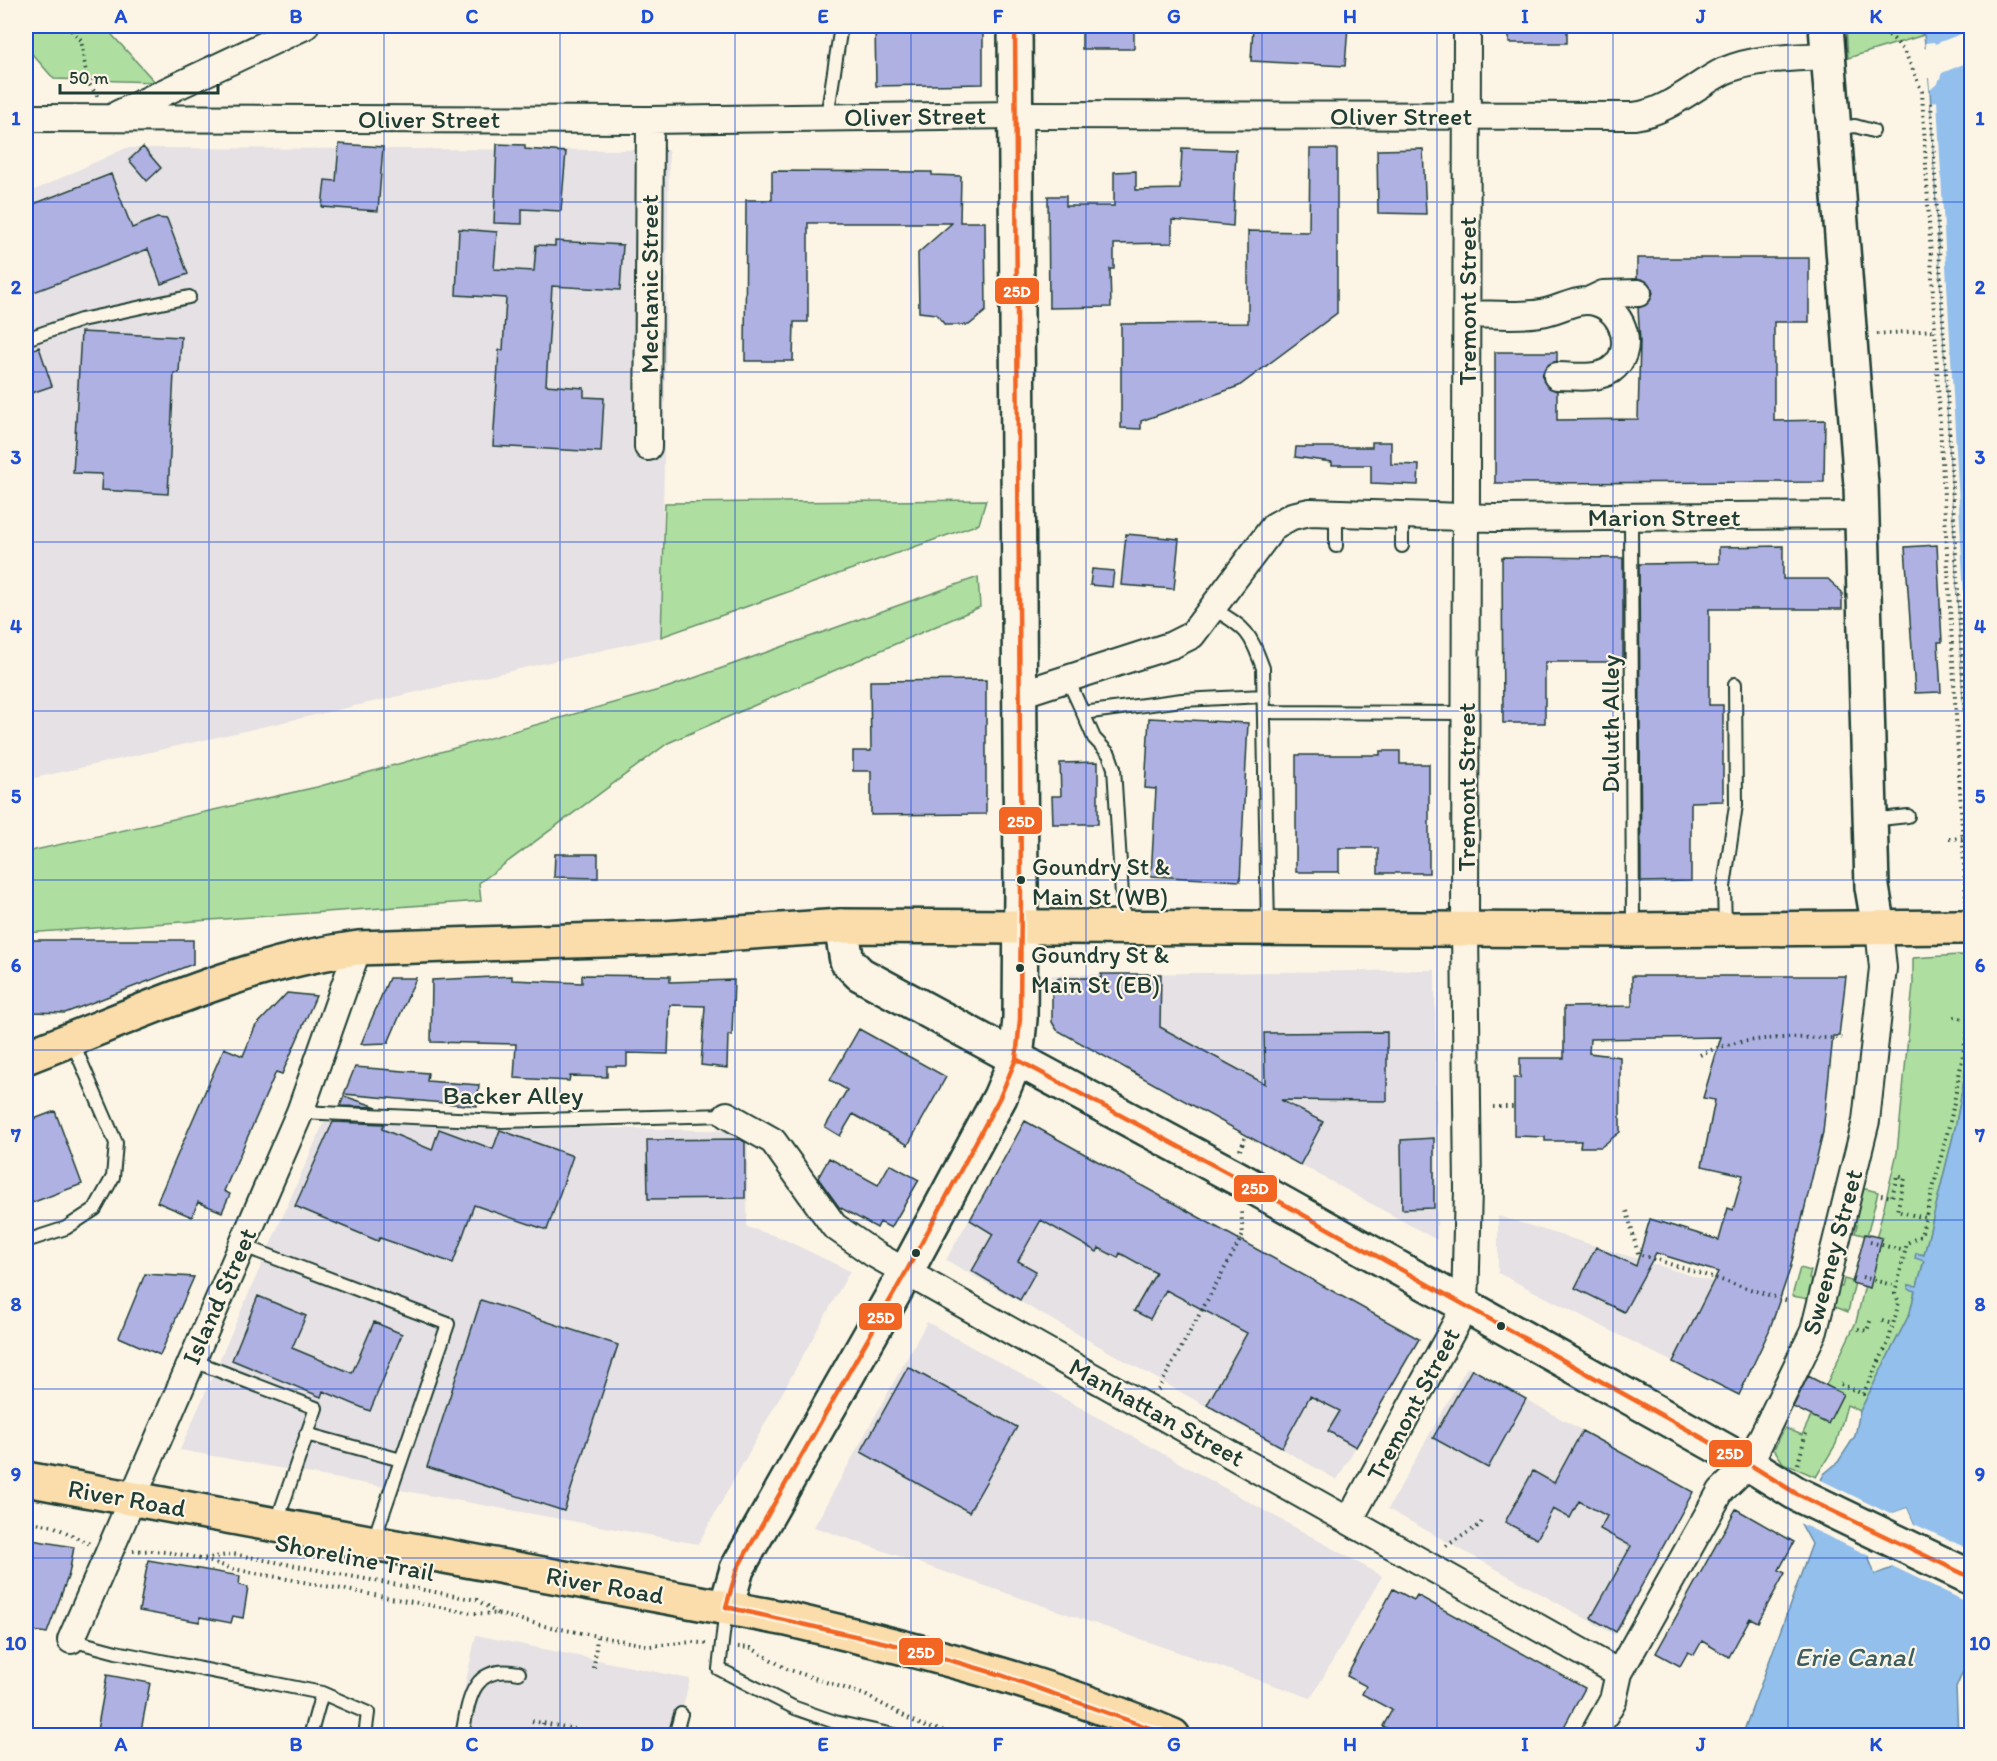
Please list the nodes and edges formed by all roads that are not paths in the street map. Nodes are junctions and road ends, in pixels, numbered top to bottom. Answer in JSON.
{"nodes":[{"id":1,"x":305,"y":26,"type":"edge"},
{"id":2,"x":841,"y":26,"type":"edge"},
{"id":3,"x":1015,"y":26,"type":"edge"},
{"id":4,"x":1467,"y":26,"type":"edge"},
{"id":5,"x":1827,"y":41,"type":"edge"},
{"id":6,"x":1016,"y":115,"type":"junction"},
{"id":7,"x":1467,"y":116,"type":"junction"},
{"id":8,"x":111,"y":117,"type":"junction"},
{"id":9,"x":827,"y":117,"type":"junction"},
{"id":10,"x":26,"y":118,"type":"edge"},
{"id":11,"x":650,"y":120,"type":"junction"},
{"id":12,"x":1833,"y":129,"type":"junction"},
{"id":13,"x":1873,"y":131,"type":"dead end"},
{"id":14,"x":1638,"y":293,"type":"dead end"},
{"id":15,"x":189,"y":297,"type":"dead end"},
{"id":16,"x":1588,"y":301,"type":"junction"},
{"id":17,"x":1467,"y":314,"type":"junction"},
{"id":18,"x":26,"y":339,"type":"edge"},
{"id":19,"x":1557,"y":376,"type":"dead end"},
{"id":20,"x":648,"y":447,"type":"dead end"},
{"id":21,"x":1336,"y":513,"type":"junction"},
{"id":22,"x":1402,"y":514,"type":"junction"},
{"id":23,"x":1862,"y":515,"type":"junction"},
{"id":24,"x":1466,"y":517,"type":"junction"},
{"id":25,"x":1631,"y":518,"type":"junction"},
{"id":26,"x":1336,"y":546,"type":"dead end"},
{"id":27,"x":1402,"y":546,"type":"dead end"},
{"id":28,"x":1214,"y":609,"type":"junction"},
{"id":29,"x":1068,"y":680,"type":"junction"},
{"id":30,"x":1735,"y":684,"type":"dead end"},
{"id":31,"x":1020,"y":694,"type":"junction"},
{"id":32,"x":1264,"y":696,"type":"junction"},
{"id":33,"x":1265,"y":712,"type":"junction"},
{"id":34,"x":1083,"y":713,"type":"junction"},
{"id":35,"x":1466,"y":713,"type":"junction"},
{"id":36,"x":1908,"y":816,"type":"dead end"},
{"id":37,"x":1869,"y":820,"type":"junction"},
{"id":38,"x":841,"y":926,"type":"junction"},
{"id":39,"x":1965,"y":927,"type":"edge"},
{"id":40,"x":1021,"y":928,"type":"junction"},
{"id":41,"x":1879,"y":928,"type":"junction"},
{"id":42,"x":1125,"y":929,"type":"junction"},
{"id":43,"x":1268,"y":929,"type":"junction"},
{"id":44,"x":1465,"y":929,"type":"junction"},
{"id":45,"x":1725,"y":929,"type":"junction"},
{"id":46,"x":1633,"y":930,"type":"junction"},
{"id":47,"x":358,"y":948,"type":"junction"},
{"id":48,"x":72,"y":1040,"type":"junction"},
{"id":49,"x":26,"y":1057,"type":"edge"},
{"id":50,"x":1016,"y":1059,"type":"junction"},
{"id":51,"x":300,"y":1112,"type":"junction"},
{"id":52,"x":727,"y":1115,"type":"joint"},
{"id":53,"x":26,"y":1241,"type":"edge"},
{"id":54,"x":241,"y":1245,"type":"junction"},
{"id":55,"x":906,"y":1272,"type":"junction"},
{"id":56,"x":1465,"y":1307,"type":"junction"},
{"id":57,"x":191,"y":1360,"type":"junction"},
{"id":58,"x":306,"y":1434,"type":"junction"},
{"id":59,"x":401,"y":1460,"type":"junction"},
{"id":60,"x":1749,"y":1464,"type":"junction"},
{"id":61,"x":26,"y":1479,"type":"edge"},
{"id":62,"x":130,"y":1498,"type":"junction"},
{"id":63,"x":1350,"y":1520,"type":"junction"},
{"id":64,"x":275,"y":1525,"type":"junction"},
{"id":65,"x":373,"y":1543,"type":"junction"},
{"id":66,"x":1971,"y":1578,"type":"edge"},
{"id":67,"x":726,"y":1607,"type":"junction"},
{"id":68,"x":70,"y":1640,"type":"joint"},
{"id":69,"x":519,"y":1673,"type":"dead end"},
{"id":70,"x":1619,"y":1673,"type":"junction"},
{"id":71,"x":322,"y":1693,"type":"junction"},
{"id":72,"x":681,"y":1714,"type":"dead end"},
{"id":73,"x":310,"y":1736,"type":"edge"},
{"id":74,"x":365,"y":1736,"type":"edge"},
{"id":75,"x":462,"y":1736,"type":"edge"},
{"id":76,"x":675,"y":1736,"type":"edge"},
{"id":77,"x":898,"y":1736,"type":"edge"},
{"id":78,"x":1173,"y":1736,"type":"edge"},
{"id":79,"x":1593,"y":1736,"type":"edge"}],
"edges":[{"from":1,"to":8,"type":"street"},
{"from":2,"to":9,"type":"lane"},
{"from":3,"to":6,"type":"street"},
{"from":4,"to":7,"type":"street","name":"Tremont Street"},
{"from":5,"to":7,"type":"street","name":"Oliver Street"},
{"from":5,"to":12,"type":"street"},
{"from":6,"to":7,"type":"street","name":"Oliver Street"},
{"from":6,"to":9,"type":"street","name":"Oliver Street"},
{"from":6,"to":31,"type":"street"},
{"from":7,"to":17,"type":"street","name":"Tremont Street"},
{"from":8,"to":10,"type":"street","name":"Oliver Street"},
{"from":8,"to":11,"type":"street","name":"Oliver Street"},
{"from":9,"to":11,"type":"street","name":"Oliver Street"},
{"from":11,"to":20,"type":"street","name":"Mechanic Street"},
{"from":12,"to":13,"type":"lane"},
{"from":12,"to":23,"type":"street"},
{"from":14,"to":16,"type":"street"},
{"from":15,"to":18,"type":"lane"},
{"from":16,"to":17,"type":"street"},
{"from":16,"to":19,"type":"street"},
{"from":17,"to":24,"type":"street","name":"Tremont Street"},
{"from":21,"to":22,"type":"street","name":"Marion Street"},
{"from":21,"to":26,"type":"lane"},
{"from":21,"to":28,"type":"street","name":"Marion Street"},
{"from":22,"to":24,"type":"street","name":"Marion Street"},
{"from":22,"to":27,"type":"lane"},
{"from":23,"to":25,"type":"street","name":"Marion Street"},
{"from":23,"to":37,"type":"street"},
{"from":24,"to":25,"type":"street","name":"Marion Street"},
{"from":24,"to":35,"type":"street","name":"Tremont Street"},
{"from":25,"to":46,"type":"lane","name":"Duluth Alley"},
{"from":28,"to":29,"type":"street","name":"Marion Street"},
{"from":28,"to":32,"type":"lane"},
{"from":29,"to":31,"type":"street","name":"Marion Street"},
{"from":29,"to":34,"type":"lane"},
{"from":30,"to":45,"type":"lane"},
{"from":31,"to":40,"type":"street"},
{"from":32,"to":33,"type":"lane"},
{"from":32,"to":34,"type":"lane"},
{"from":33,"to":35,"type":"lane"},
{"from":33,"to":43,"type":"lane"},
{"from":34,"to":42,"type":"lane"},
{"from":35,"to":44,"type":"street","name":"Tremont Street"},
{"from":36,"to":37,"type":"lane"},
{"from":37,"to":41,"type":"street"},
{"from":38,"to":40,"type":"main road"},
{"from":38,"to":47,"type":"main road"},
{"from":38,"to":50,"type":"street"},
{"from":39,"to":41,"type":"main road"},
{"from":40,"to":42,"type":"main road"},
{"from":40,"to":50,"type":"street"},
{"from":41,"to":45,"type":"main road"},
{"from":41,"to":60,"type":"street","name":"Sweeney Street"},
{"from":42,"to":43,"type":"main road"},
{"from":43,"to":44,"type":"main road"},
{"from":44,"to":46,"type":"main road"},
{"from":44,"to":56,"type":"street","name":"Tremont Street"},
{"from":45,"to":46,"type":"main road"},
{"from":47,"to":48,"type":"main road"},
{"from":47,"to":51,"type":"street","name":"Island Street"},
{"from":48,"to":49,"type":"main road"},
{"from":48,"to":53,"type":"lane"},
{"from":50,"to":55,"type":"street"},
{"from":50,"to":56,"type":"street"},
{"from":51,"to":52,"type":"lane","name":"Backer Alley"},
{"from":51,"to":54,"type":"street","name":"Island Street"},
{"from":52,"to":55,"type":"street","name":"Manhattan Street"},
{"from":54,"to":57,"type":"street","name":"Island Street"},
{"from":54,"to":59,"type":"lane"},
{"from":55,"to":63,"type":"street","name":"Manhattan Street"},
{"from":55,"to":67,"type":"street"},
{"from":56,"to":60,"type":"street"},
{"from":56,"to":63,"type":"street","name":"Tremont Street"},
{"from":57,"to":58,"type":"lane"},
{"from":57,"to":62,"type":"street","name":"Island Street"},
{"from":58,"to":59,"type":"lane"},
{"from":58,"to":64,"type":"lane"},
{"from":59,"to":65,"type":"lane"},
{"from":60,"to":66,"type":"street"},
{"from":60,"to":70,"type":"street","name":"Sweeney Street"},
{"from":61,"to":62,"type":"main road","name":"River Road"},
{"from":62,"to":64,"type":"main road","name":"River Road"},
{"from":62,"to":68,"type":"street","name":"Island Street"},
{"from":63,"to":70,"type":"street","name":"Manhattan Street"},
{"from":64,"to":65,"type":"main road","name":"River Road"},
{"from":65,"to":67,"type":"main road","name":"River Road"},
{"from":67,"to":77,"type":"lane"},
{"from":67,"to":78,"type":"main road","name":"River Road"},
{"from":68,"to":71,"type":"lane"},
{"from":69,"to":75,"type":"lane"},
{"from":70,"to":79,"type":"street","name":"Sweeney Street"},
{"from":71,"to":73,"type":"lane"},
{"from":71,"to":74,"type":"lane"},
{"from":72,"to":76,"type":"lane"}]}
